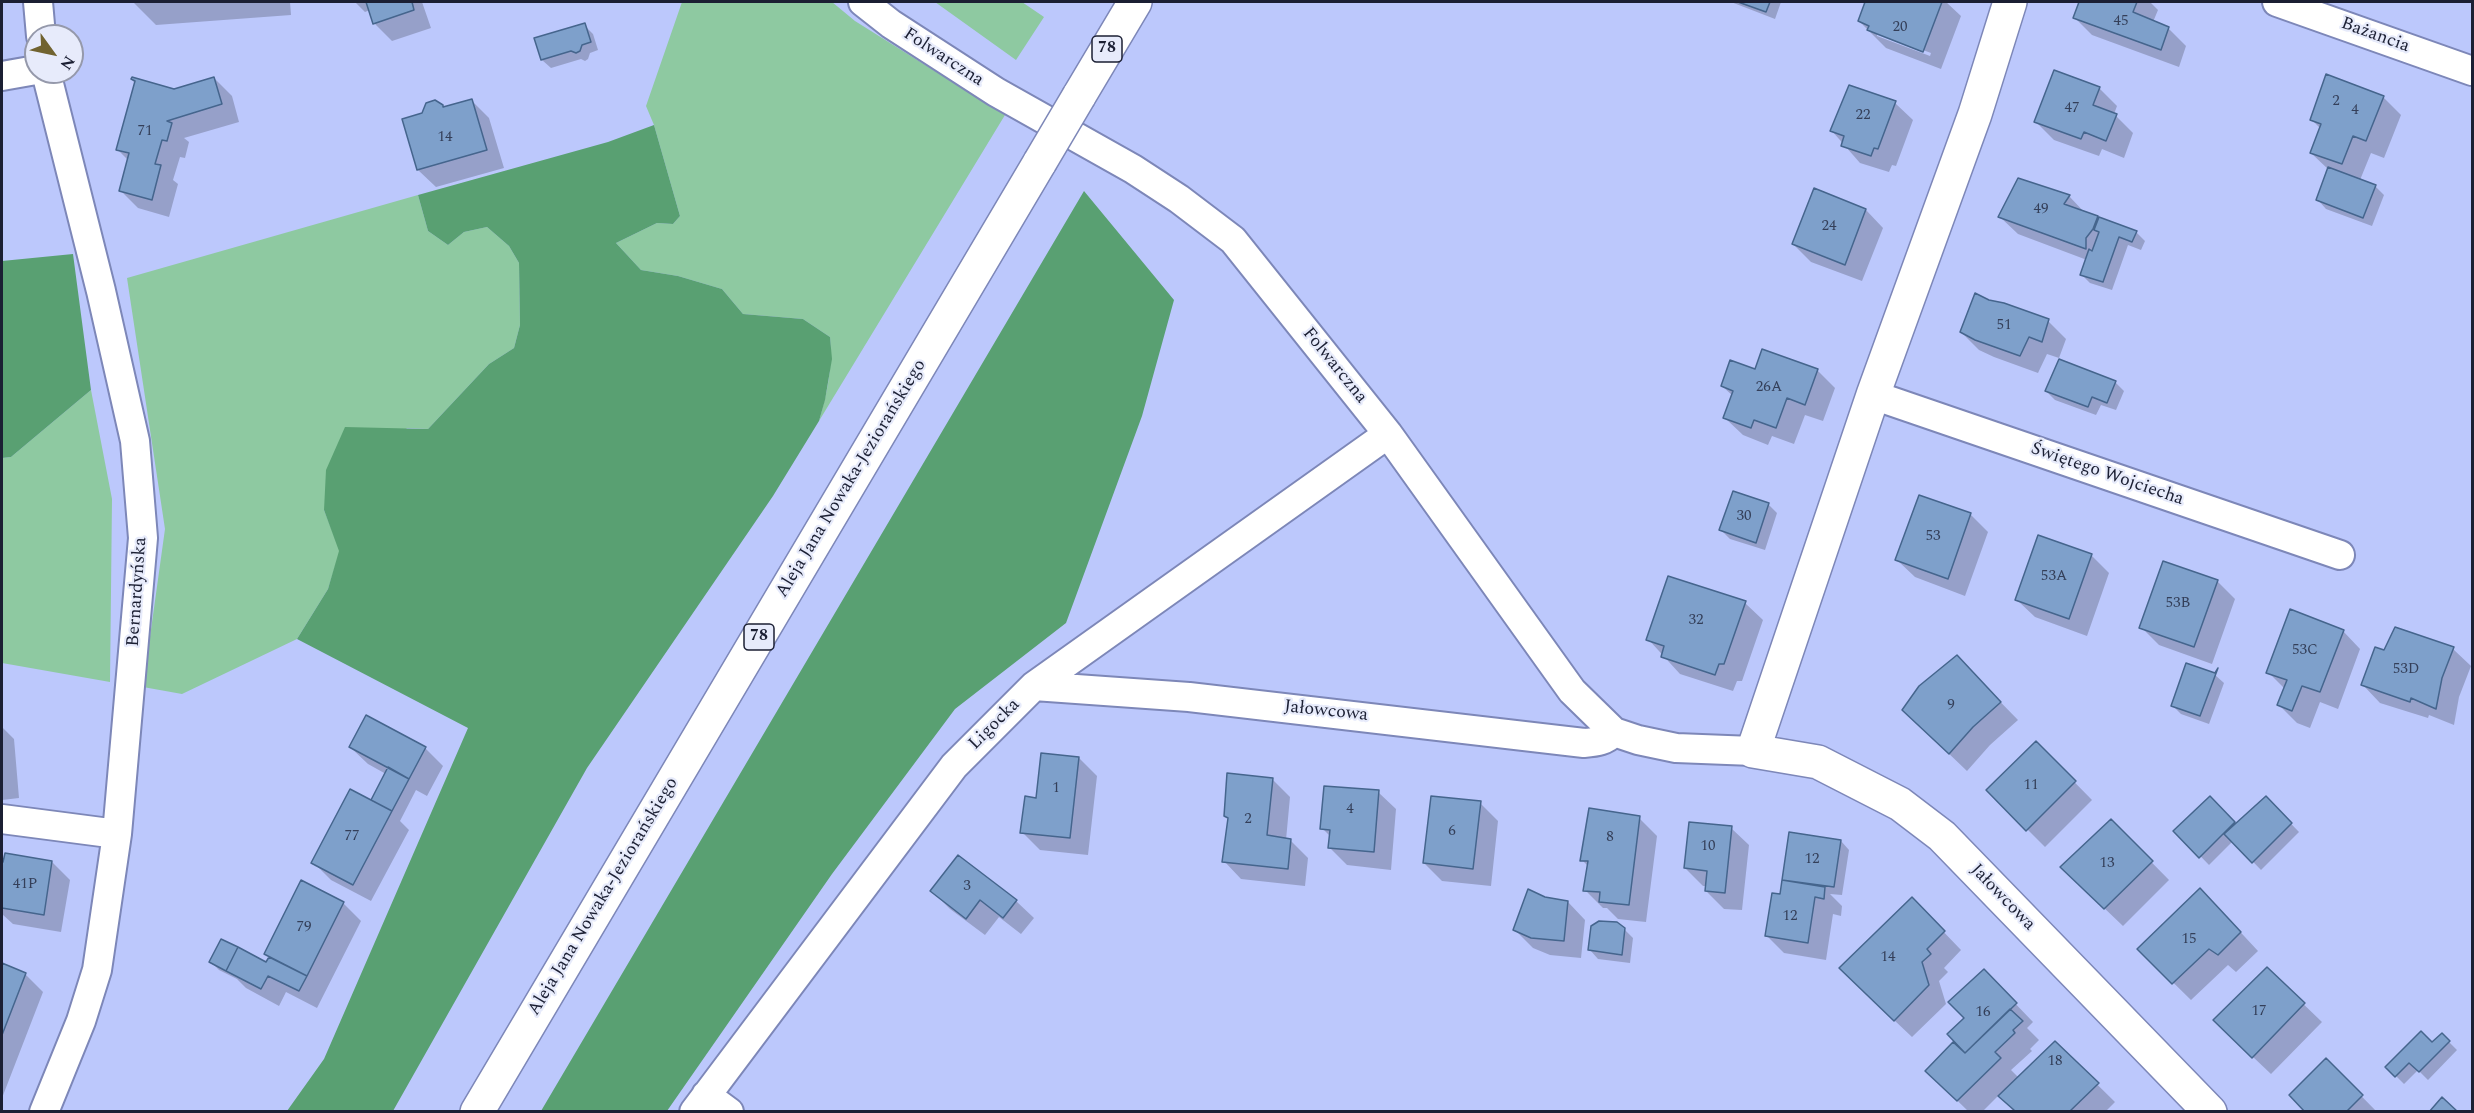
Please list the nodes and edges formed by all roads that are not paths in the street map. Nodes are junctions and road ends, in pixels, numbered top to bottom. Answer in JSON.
{"nodes":[{"id":1,"x":38,"y":2,"type":"edge"},
{"id":2,"x":863,"y":2,"type":"edge"},
{"id":3,"x":1135,"y":2,"type":"edge"},
{"id":4,"x":2010,"y":2,"type":"edge"},
{"id":5,"x":2277,"y":2,"type":"edge"},
{"id":6,"x":40,"y":24,"type":"edge"},
{"id":7,"x":2472,"y":71,"type":"edge"},
{"id":8,"x":24,"y":72,"type":"edge"},
{"id":9,"x":2,"y":76,"type":"edge"},
{"id":10,"x":49,"y":84,"type":"edge"},
{"id":11,"x":1874,"y":395,"type":"junction"},
{"id":12,"x":1388,"y":434,"type":"junction"},
{"id":13,"x":2340,"y":555,"type":"dead end"},
{"id":14,"x":1034,"y":686,"type":"junction"},
{"id":15,"x":1614,"y":732,"type":"junction"},
{"id":16,"x":1753,"y":751,"type":"junction"},
{"id":17,"x":2,"y":819,"type":"edge"},
{"id":18,"x":117,"y":834,"type":"junction"},
{"id":19,"x":700,"y":1103,"type":"edge"},
{"id":20,"x":44,"y":1112,"type":"edge"},
{"id":21,"x":477,"y":1112,"type":"edge"},
{"id":22,"x":729,"y":1112,"type":"edge"},
{"id":23,"x":2210,"y":1112,"type":"edge"}],
"edges":[{"from":1,"to":6,"type":"street"},
{"from":2,"to":12,"type":"street","name":"Folwarczna"},
{"from":3,"to":21,"type":"street","name":"Aleja Jana Nowaka-Jeziorańskiego","number":"78","bridge":true},
{"from":4,"to":11,"type":"street"},
{"from":5,"to":7,"type":"street","name":"Bażancia"},
{"from":8,"to":9,"type":"street"},
{"from":10,"to":18,"type":"street","name":"Bernardyńska"},
{"from":11,"to":13,"type":"street","name":"Świętego Wojciecha"},
{"from":11,"to":16,"type":"street"},
{"from":12,"to":14,"type":"street","name":"Ligocka"},
{"from":12,"to":15,"type":"street","name":"Folwarczna"},
{"from":14,"to":15,"type":"street","name":"Jałowcowa"},
{"from":14,"to":19,"type":"street","name":"Ligocka"},
{"from":15,"to":16,"type":"street","name":"Folwarczna"},
{"from":16,"to":23,"type":"street","name":"Jałowcowa"},
{"from":17,"to":18,"type":"street"},
{"from":18,"to":20,"type":"street","name":"Bernardyńska"},
{"from":19,"to":22,"type":"street"}]}
